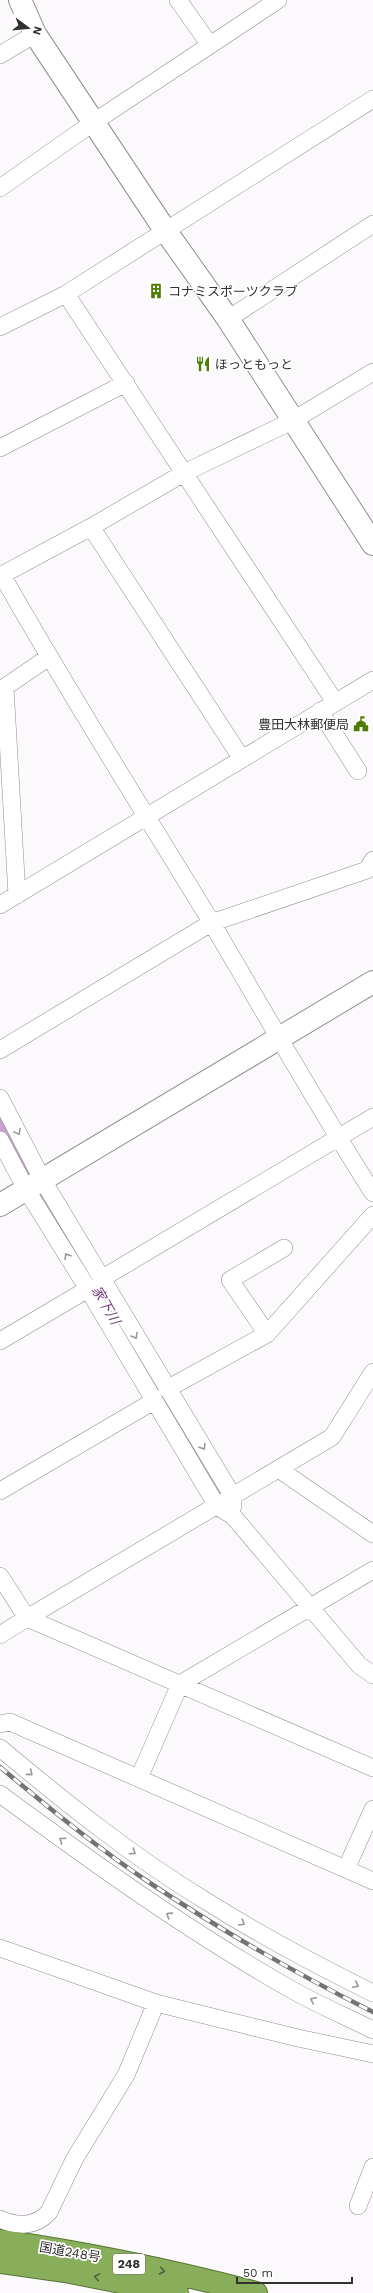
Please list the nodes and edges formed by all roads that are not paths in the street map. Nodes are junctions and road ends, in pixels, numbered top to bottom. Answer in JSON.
{"nodes":[{"id":1,"x":20,"y":0,"type":"edge"},
{"id":2,"x":178,"y":0,"type":"edge"},
{"id":3,"x":278,"y":0,"type":"edge"},
{"id":4,"x":35,"y":34,"type":"junction"},
{"id":5,"x":210,"y":45,"type":"junction"},
{"id":6,"x":0,"y":55,"type":"edge"},
{"id":7,"x":373,"y":99,"type":"edge"},
{"id":8,"x":94,"y":122,"type":"junction"},
{"id":9,"x":0,"y":188,"type":"edge"},
{"id":10,"x":373,"y":224,"type":"edge"},
{"id":11,"x":165,"y":230,"type":"junction"},
{"id":12,"x":66,"y":294,"type":"junction"},
{"id":13,"x":228,"y":319,"type":"junction"},
{"id":14,"x":0,"y":327,"type":"edge"},
{"id":15,"x":373,"y":372,"type":"edge"},
{"id":16,"x":126,"y":383,"type":"junction"},
{"id":17,"x":292,"y":421,"type":"junction"},
{"id":18,"x":0,"y":448,"type":"edge"},
{"id":19,"x":184,"y":473,"type":"junction"},
{"id":20,"x":91,"y":527,"type":"junction"},
{"id":21,"x":373,"y":544,"type":"edge"},
{"id":22,"x":1,"y":576,"type":"edge"},
{"id":23,"x":49,"y":657,"type":"junction"},
{"id":24,"x":373,"y":680,"type":"edge"},
{"id":25,"x":335,"y":702,"type":"junction"},
{"id":26,"x":320,"y":712,"type":"junction"},
{"id":27,"x":242,"y":759,"type":"junction"},
{"id":28,"x":358,"y":771,"type":"dead end"},
{"id":29,"x":147,"y":816,"type":"junction"},
{"id":30,"x":373,"y":860,"type":"edge"},
{"id":31,"x":17,"y":895,"type":"junction"},
{"id":32,"x":0,"y":905,"type":"edge"},
{"id":33,"x":211,"y":922,"type":"junction"},
{"id":34,"x":373,"y":982,"type":"edge"},
{"id":35,"x":279,"y":1037,"type":"junction"},
{"id":36,"x":0,"y":1050,"type":"edge"},
{"id":37,"x":0,"y":1098,"type":"edge"},
{"id":38,"x":373,"y":1117,"type":"edge"},
{"id":39,"x":338,"y":1138,"type":"junction"},
{"id":40,"x":0,"y":1140,"type":"edge"},
{"id":41,"x":34,"y":1184,"type":"junction"},
{"id":42,"x":373,"y":1193,"type":"edge"},
{"id":43,"x":0,"y":1205,"type":"edge"},
{"id":44,"x":373,"y":1215,"type":"edge"},
{"id":45,"x":284,"y":1248,"type":"dead end"},
{"id":46,"x":94,"y":1284,"type":"junction"},
{"id":47,"x":267,"y":1334,"type":"junction"},
{"id":48,"x":0,"y":1340,"type":"edge"},
{"id":49,"x":373,"y":1372,"type":"edge"},
{"id":50,"x":167,"y":1389,"type":"junction"},
{"id":51,"x":154,"y":1401,"type":"junction"},
{"id":52,"x":280,"y":1470,"type":"junction"},
{"id":53,"x":0,"y":1491,"type":"edge"},
{"id":54,"x":232,"y":1495,"type":"junction"},
{"id":55,"x":217,"y":1506,"type":"junction"},
{"id":56,"x":233,"y":1516,"type":"junction"},
{"id":57,"x":373,"y":1534,"type":"edge"},
{"id":58,"x":373,"y":1570,"type":"edge"},
{"id":59,"x":0,"y":1576,"type":"edge"},
{"id":60,"x":309,"y":1607,"type":"junction"},
{"id":61,"x":28,"y":1618,"type":"junction"},
{"id":62,"x":0,"y":1635,"type":"edge"},
{"id":63,"x":373,"y":1675,"type":"edge"},
{"id":64,"x":180,"y":1684,"type":"junction"},
{"id":65,"x":0,"y":1724,"type":"edge"},
{"id":66,"x":0,"y":1748,"type":"edge"},
{"id":67,"x":373,"y":1768,"type":"edge"},
{"id":68,"x":138,"y":1778,"type":"junction"},
{"id":69,"x":0,"y":1794,"type":"edge"},
{"id":70,"x":373,"y":1809,"type":"edge"},
{"id":71,"x":346,"y":1869,"type":"junction"},
{"id":72,"x":373,"y":1881,"type":"edge"},
{"id":73,"x":0,"y":1948,"type":"edge"},
{"id":74,"x":373,"y":1993,"type":"edge"},
{"id":75,"x":156,"y":2003,"type":"junction"},
{"id":76,"x":373,"y":2030,"type":"edge"},
{"id":77,"x":373,"y":2054,"type":"edge"},
{"id":78,"x":373,"y":2167,"type":"edge"},
{"id":79,"x":358,"y":2206,"type":"dead end"},
{"id":80,"x":4,"y":2231,"type":"edge"},
{"id":81,"x":0,"y":2262,"type":"edge"},
{"id":82,"x":176,"y":2293,"type":"edge"},
{"id":83,"x":256,"y":2293,"type":"edge"}],
"edges":[{"from":1,"to":4,"type":"street"},
{"from":2,"to":5,"type":"street"},
{"from":3,"to":5,"type":"street"},
{"from":4,"to":6,"type":"street"},
{"from":4,"to":8,"type":"street"},
{"from":5,"to":8,"type":"street"},
{"from":7,"to":11,"type":"street"},
{"from":8,"to":9,"type":"street"},
{"from":8,"to":11,"type":"street"},
{"from":10,"to":13,"type":"street"},
{"from":11,"to":12,"type":"street"},
{"from":11,"to":13,"type":"street"},
{"from":12,"to":14,"type":"street"},
{"from":12,"to":16,"type":"street"},
{"from":13,"to":17,"type":"street"},
{"from":15,"to":17,"type":"street"},
{"from":16,"to":18,"type":"street"},
{"from":16,"to":19,"type":"street"},
{"from":17,"to":19,"type":"street"},
{"from":17,"to":21,"type":"street"},
{"from":19,"to":20,"type":"street"},
{"from":19,"to":25,"type":"street"},
{"from":20,"to":22,"type":"street"},
{"from":20,"to":27,"type":"street"},
{"from":22,"to":23,"type":"street"},
{"from":23,"to":29,"type":"street"},
{"from":23,"to":31,"type":"street"},
{"from":24,"to":25,"type":"street"},
{"from":25,"to":26,"type":"street"},
{"from":26,"to":27,"type":"street"},
{"from":26,"to":28,"type":"street"},
{"from":27,"to":29,"type":"street"},
{"from":29,"to":31,"type":"street"},
{"from":29,"to":33,"type":"street"},
{"from":30,"to":33,"type":"street"},
{"from":31,"to":32,"type":"street"},
{"from":33,"to":35,"type":"street"},
{"from":33,"to":36,"type":"street"},
{"from":34,"to":35,"type":"street"},
{"from":35,"to":39,"type":"street"},
{"from":35,"to":41,"type":"street"},
{"from":37,"to":41,"type":"street","one_way":true},
{"from":38,"to":39,"type":"street"},
{"from":39,"to":42,"type":"street"},
{"from":39,"to":46,"type":"street"},
{"from":40,"to":41,"type":"street"},
{"from":41,"to":43,"type":"street"},
{"from":41,"to":46,"type":"street"},
{"from":44,"to":47,"type":"street"},
{"from":45,"to":47,"type":"street"},
{"from":46,"to":48,"type":"street"},
{"from":46,"to":50,"type":"street","one_way":true},
{"from":46,"to":51,"type":"street"},
{"from":47,"to":50,"type":"street"},
{"from":49,"to":52,"type":"street"},
{"from":50,"to":54,"type":"street","one_way":true},
{"from":51,"to":53,"type":"street"},
{"from":51,"to":55,"type":"street"},
{"from":52,"to":54,"type":"street"},
{"from":52,"to":57,"type":"street"},
{"from":54,"to":55,"type":"street"},
{"from":54,"to":56,"type":"street"},
{"from":55,"to":56,"type":"street"},
{"from":55,"to":61,"type":"street"},
{"from":56,"to":60,"type":"street"},
{"from":58,"to":60,"type":"street"},
{"from":59,"to":61,"type":"street"},
{"from":60,"to":63,"type":"street"},
{"from":60,"to":64,"type":"street"},
{"from":61,"to":62,"type":"street"},
{"from":61,"to":64,"type":"street"},
{"from":64,"to":67,"type":"street"},
{"from":64,"to":68,"type":"street"},
{"from":65,"to":68,"type":"street"},
{"from":66,"to":74,"type":"street","one_way":true},
{"from":68,"to":71,"type":"street"},
{"from":76,"to":69,"type":"street","one_way":true},
{"from":70,"to":71,"type":"street"},
{"from":71,"to":72,"type":"street"},
{"from":73,"to":75,"type":"street"},
{"from":75,"to":77,"type":"street"},
{"from":75,"to":80,"type":"street"},
{"from":78,"to":79,"type":"street"},
{"from":80,"to":83,"type":"highway","name":"国道248号","number":"248","one_way":true},
{"from":82,"to":81,"type":"highway","name":"国道248号","number":"248","one_way":true}]}
